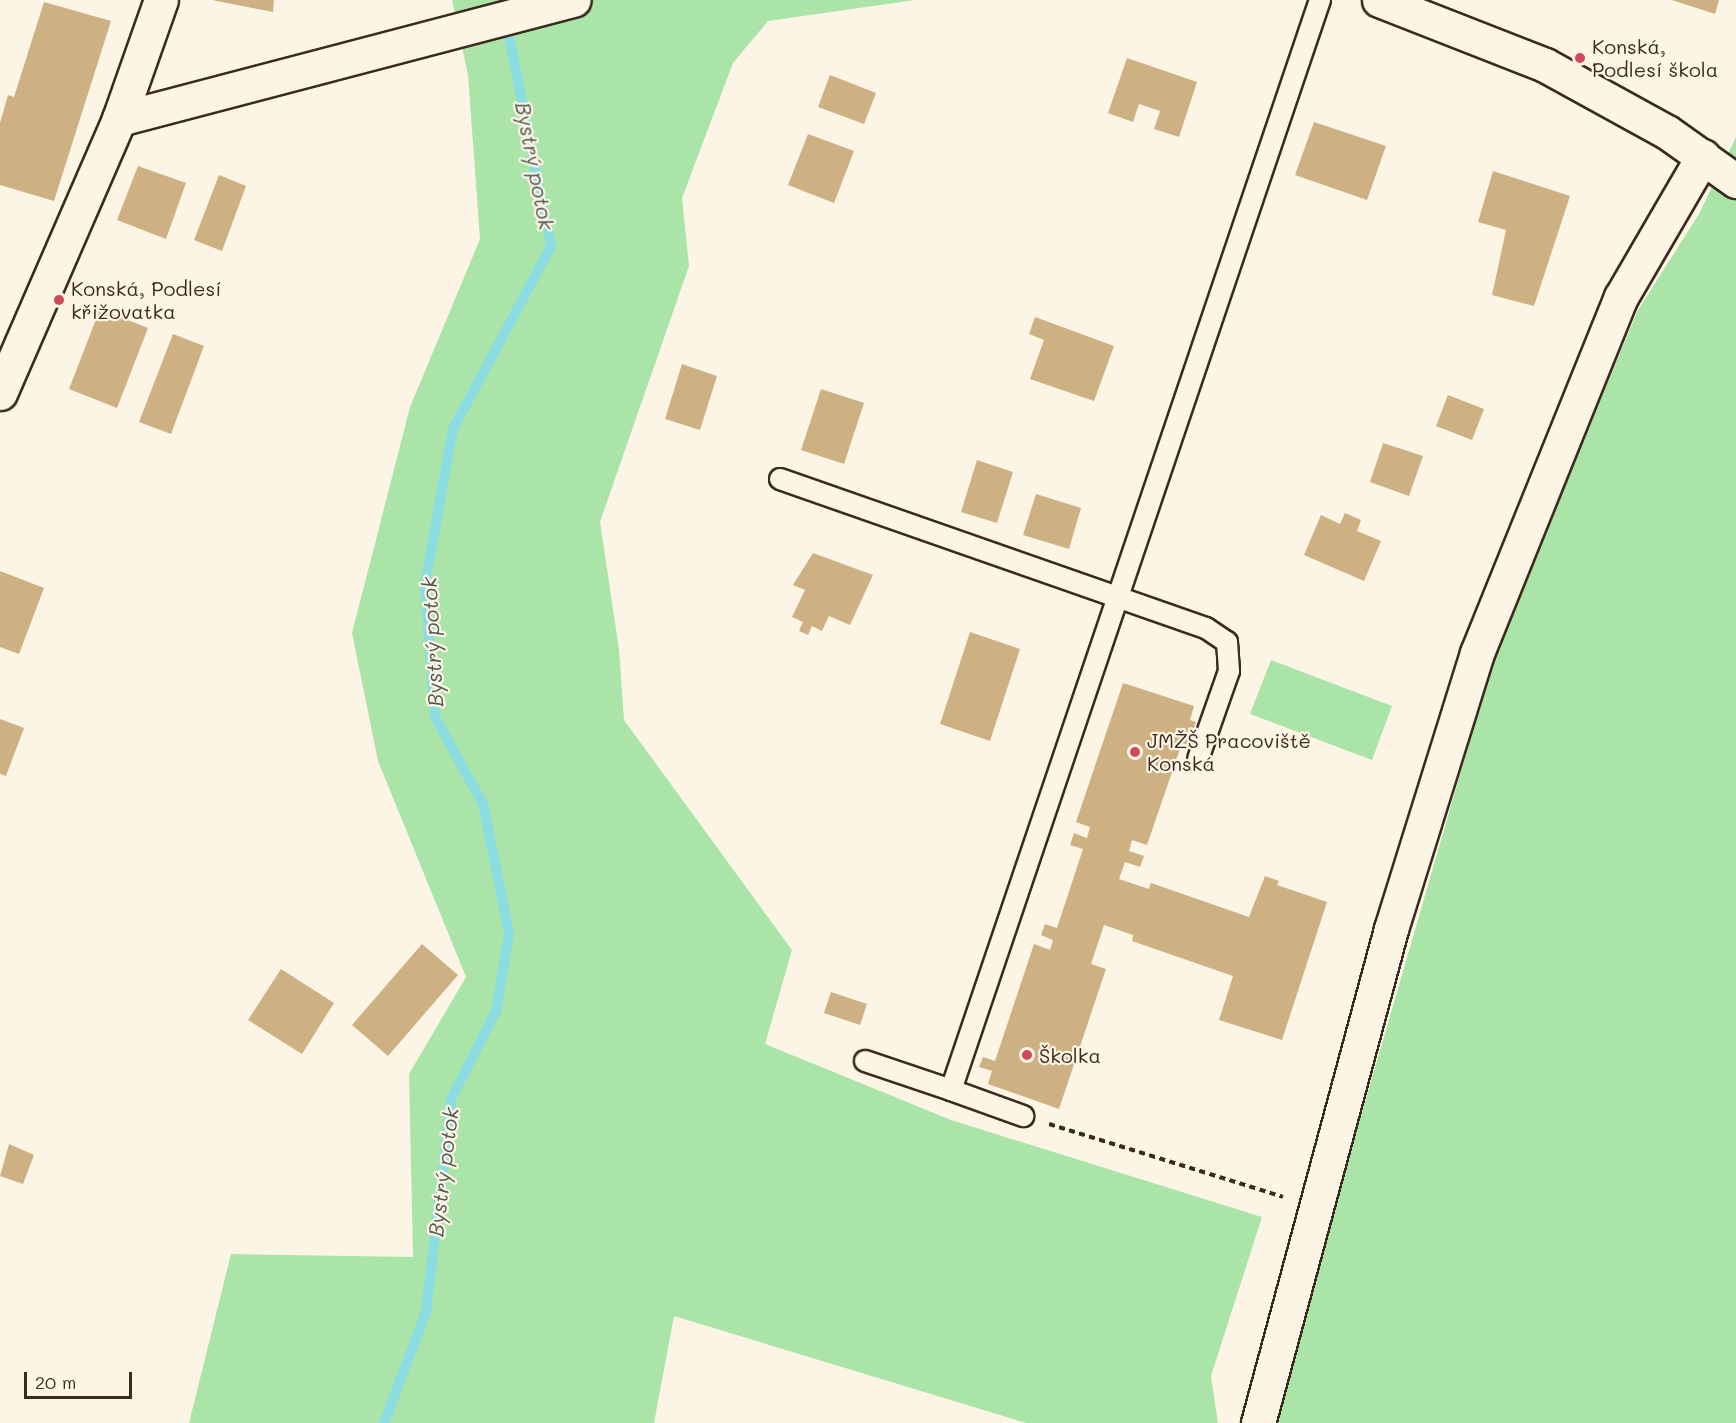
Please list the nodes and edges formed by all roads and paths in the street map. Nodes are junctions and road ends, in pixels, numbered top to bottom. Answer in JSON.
{"nodes":[{"id":1,"x":161,"y":0,"type":"edge"},
{"id":2,"x":1320,"y":0,"type":"edge"},
{"id":3,"x":1379,"y":0,"type":"edge"},
{"id":4,"x":562,"y":3,"type":"edge"},
{"id":5,"x":119,"y":119,"type":"junction"},
{"id":6,"x":1703,"y":156,"type":"junction"},
{"id":7,"x":1736,"y":181,"type":"edge"},
{"id":8,"x":0,"y":393,"type":"edge"},
{"id":9,"x":780,"y":479,"type":"dead end"},
{"id":10,"x":1117,"y":597,"type":"junction"},
{"id":11,"x":1198,"y":759,"type":"dead end"},
{"id":12,"x":866,"y":1061,"type":"dead end"},
{"id":13,"x":951,"y":1090,"type":"junction"},
{"id":14,"x":1023,"y":1116,"type":"joint"},
{"id":15,"x":1319,"y":1208,"type":"junction"},
{"id":16,"x":1258,"y":1423,"type":"edge"}],
"edges":[{"from":1,"to":5,"type":"street"},
{"from":2,"to":10,"type":"lane"},
{"from":3,"to":6,"type":"street"},
{"from":4,"to":5,"type":"street"},
{"from":5,"to":8,"type":"street"},
{"from":6,"to":7,"type":"street"},
{"from":6,"to":15,"type":"street"},
{"from":9,"to":10,"type":"lane"},
{"from":10,"to":11,"type":"lane"},
{"from":10,"to":13,"type":"lane"},
{"from":12,"to":13,"type":"lane"},
{"from":13,"to":14,"type":"lane"},
{"from":14,"to":15,"type":"path"},
{"from":15,"to":16,"type":"street"}]}
